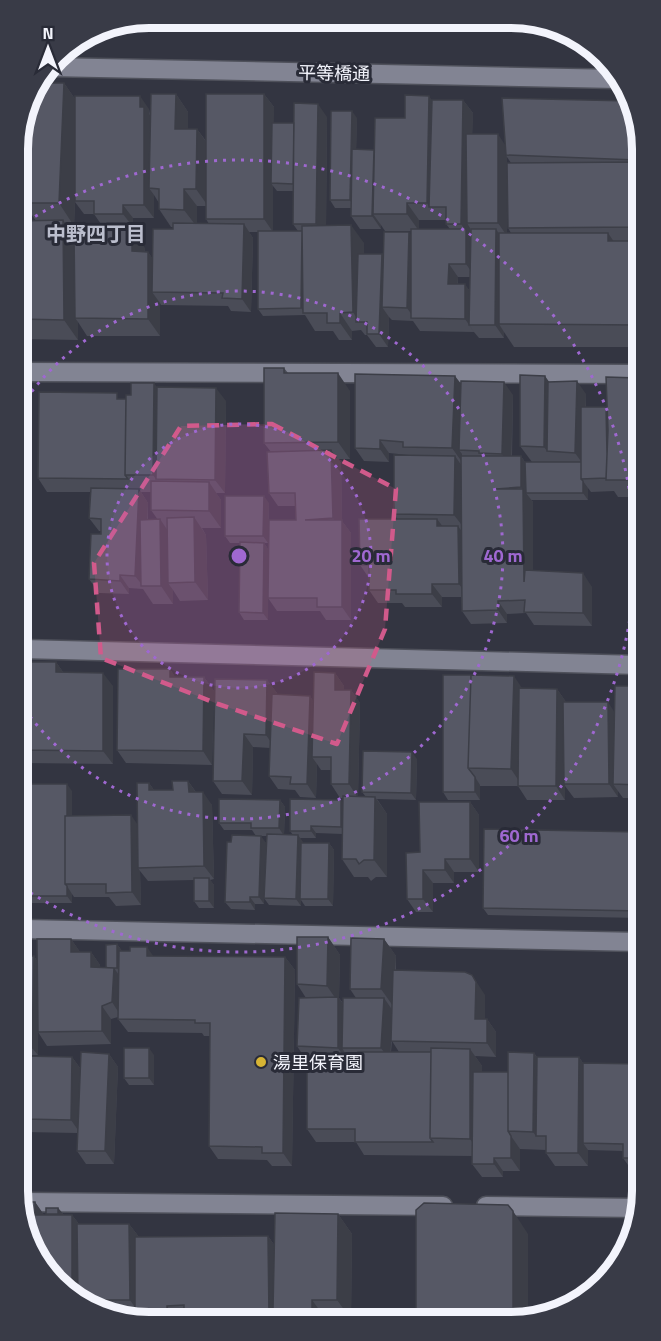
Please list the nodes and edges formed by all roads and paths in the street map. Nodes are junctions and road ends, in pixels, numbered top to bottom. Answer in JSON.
{"nodes":[{"id":1,"x":78,"y":68,"type":"edge"},
{"id":2,"x":610,"y":79,"type":"edge"},
{"id":3,"x":29,"y":372,"type":"edge"},
{"id":4,"x":632,"y":374,"type":"edge"},
{"id":5,"x":29,"y":649,"type":"edge"},
{"id":6,"x":632,"y":665,"type":"edge"},
{"id":7,"x":28,"y":929,"type":"edge"},
{"id":8,"x":632,"y":942,"type":"edge"},
{"id":9,"x":29,"y":1202,"type":"edge"},
{"id":10,"x":631,"y":1208,"type":"edge"}],
"edges":[{"from":1,"to":2,"type":"street","name":"平等橋通"},
{"from":3,"to":4,"type":"street"},
{"from":5,"to":6,"type":"street"},
{"from":7,"to":8,"type":"street"},
{"from":9,"to":10,"type":"street"}]}
